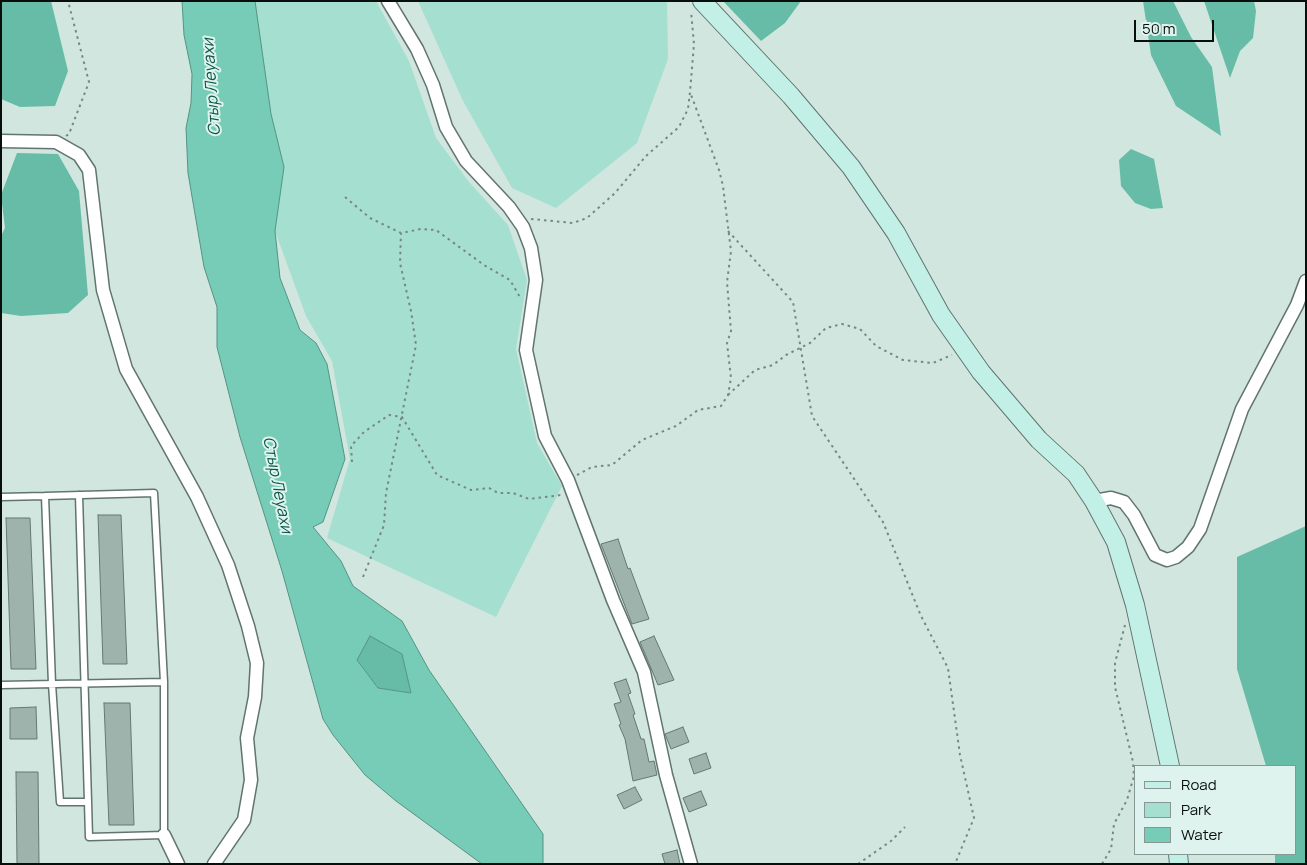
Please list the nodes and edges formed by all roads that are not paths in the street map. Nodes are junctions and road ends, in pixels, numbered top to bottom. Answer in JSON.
{"nodes":[{"id":1,"x":388,"y":1,"type":"edge"},
{"id":2,"x":697,"y":5,"type":"edge"},
{"id":3,"x":1,"y":141,"type":"edge"},
{"id":4,"x":1306,"y":280,"type":"edge"},
{"id":5,"x":79,"y":495,"type":"junction"},
{"id":6,"x":45,"y":496,"type":"junction"},
{"id":7,"x":1,"y":497,"type":"edge"},
{"id":8,"x":1094,"y":501,"type":"junction"},
{"id":9,"x":164,"y":682,"type":"junction"},
{"id":10,"x":86,"y":683,"type":"junction"},
{"id":11,"x":1,"y":684,"type":"edge"},
{"id":12,"x":52,"y":684,"type":"junction"},
{"id":13,"x":1170,"y":765,"type":"edge"},
{"id":14,"x":88,"y":802,"type":"junction"},
{"id":15,"x":164,"y":834,"type":"junction"},
{"id":16,"x":178,"y":864,"type":"edge"},
{"id":17,"x":214,"y":864,"type":"edge"},
{"id":18,"x":691,"y":864,"type":"edge"}],
"edges":[{"from":1,"to":18,"type":"street"},
{"from":2,"to":8,"type":"main road"},
{"from":3,"to":17,"type":"street"},
{"from":4,"to":8,"type":"street"},
{"from":5,"to":6,"type":"lane"},
{"from":5,"to":9,"type":"lane"},
{"from":5,"to":10,"type":"lane"},
{"from":6,"to":7,"type":"lane"},
{"from":6,"to":12,"type":"lane"},
{"from":8,"to":13,"type":"main road"},
{"from":9,"to":10,"type":"lane"},
{"from":9,"to":15,"type":"lane"},
{"from":10,"to":12,"type":"lane"},
{"from":10,"to":14,"type":"lane"},
{"from":11,"to":12,"type":"lane"},
{"from":12,"to":14,"type":"lane"},
{"from":14,"to":15,"type":"lane"},
{"from":15,"to":16,"type":"street"}]}
